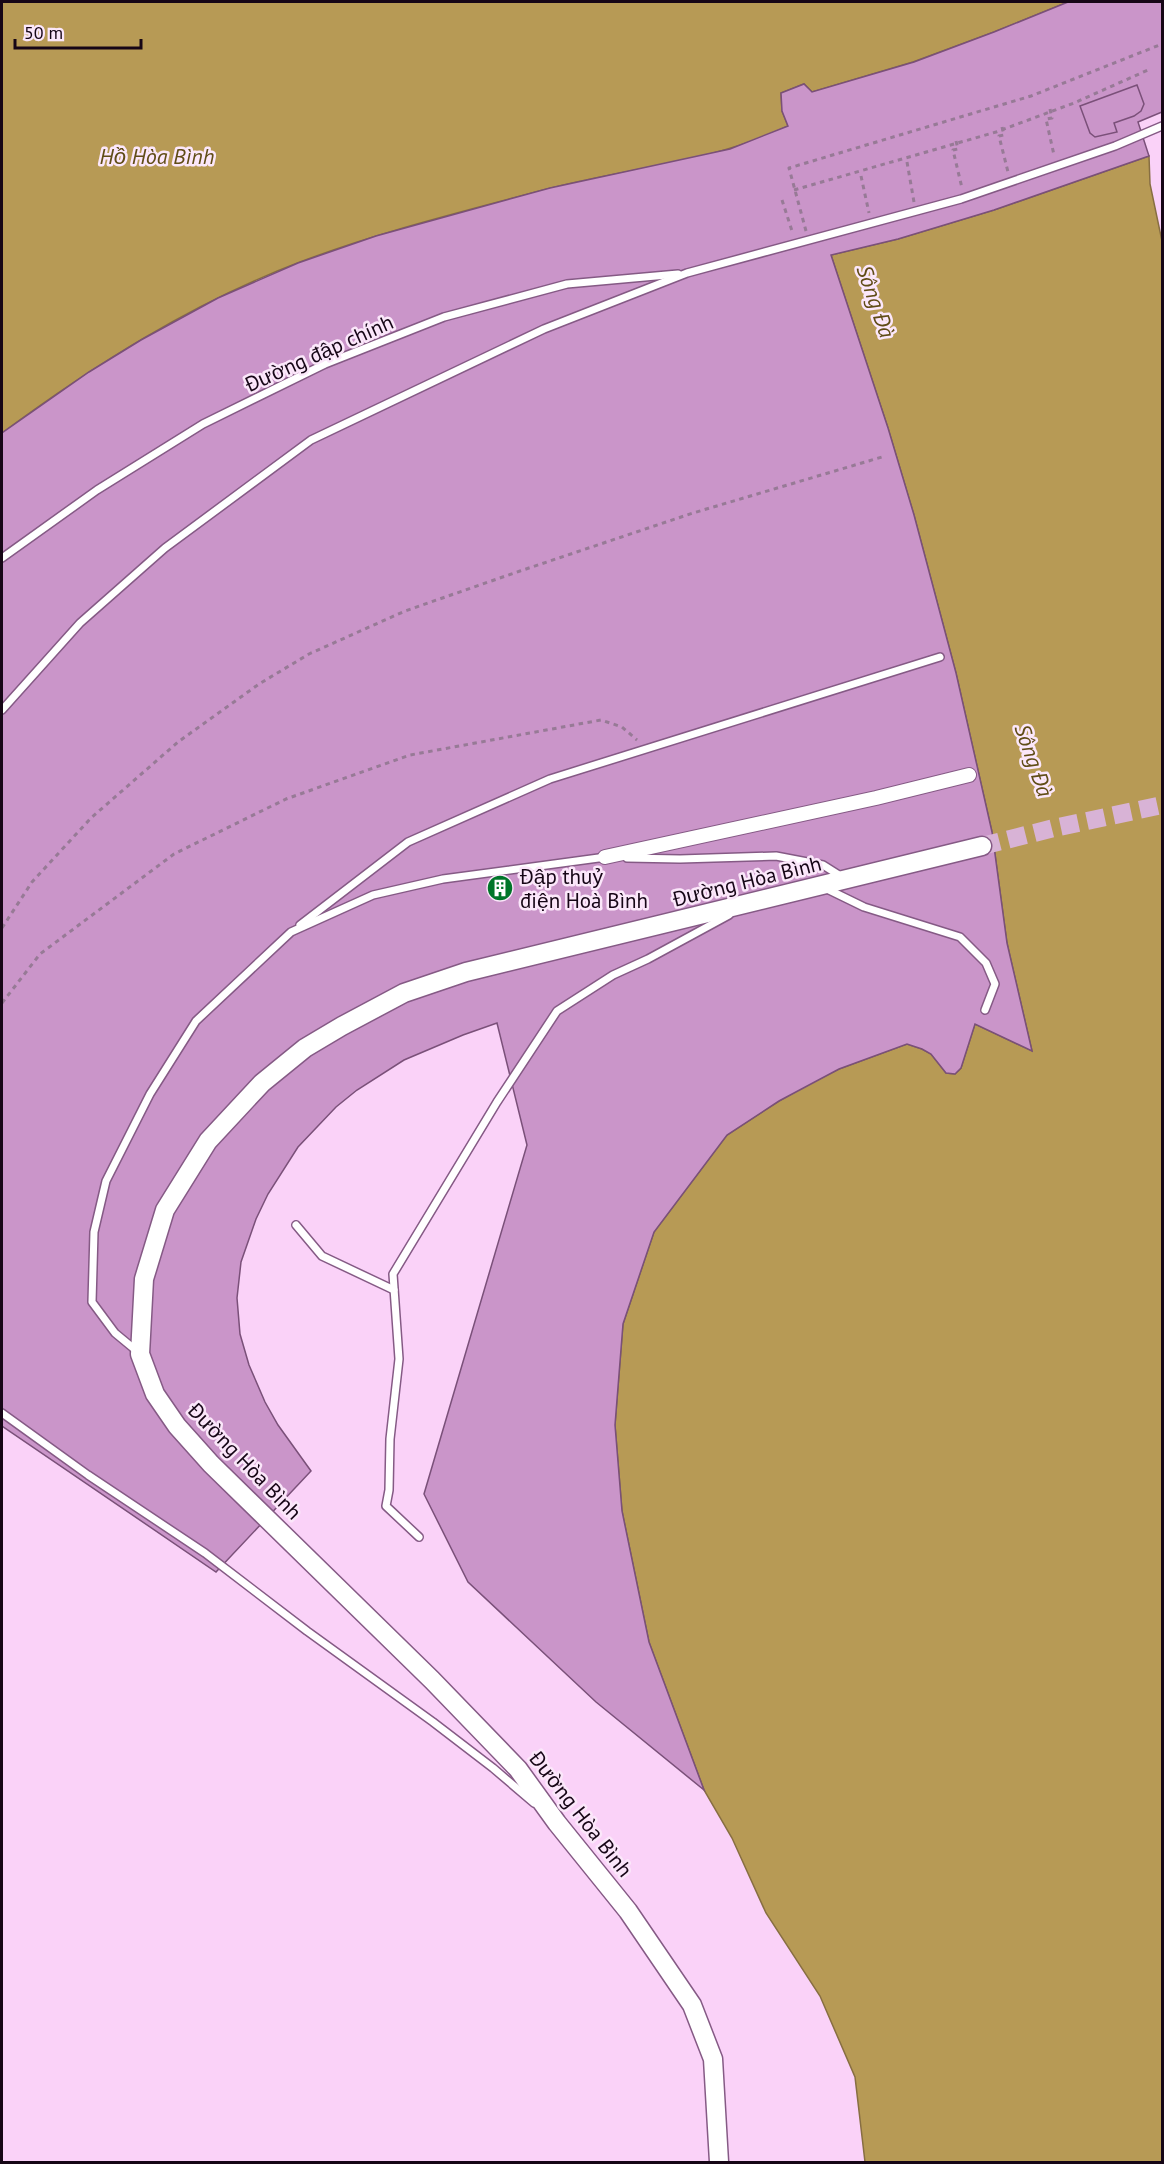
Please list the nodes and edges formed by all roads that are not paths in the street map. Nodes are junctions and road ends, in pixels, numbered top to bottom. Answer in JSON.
{"nodes":[{"id":1,"x":1162,"y":126,"type":"edge"},
{"id":2,"x":687,"y":273,"type":"junction"},
{"id":3,"x":2,"y":558,"type":"edge"},
{"id":4,"x":940,"y":657,"type":"dead end"},
{"id":5,"x":2,"y":711,"type":"edge"},
{"id":6,"x":969,"y":775,"type":"dead end"},
{"id":7,"x":982,"y":846,"type":"tunnel mouth"},
{"id":8,"x":605,"y":857,"type":"junction"},
{"id":9,"x":846,"y":880,"type":"junction"},
{"id":10,"x":820,"y":886,"type":"junction"},
{"id":11,"x":750,"y":903,"type":"junction"},
{"id":12,"x":291,"y":932,"type":"junction"},
{"id":13,"x":986,"y":1010,"type":"dead end"},
{"id":14,"x":296,"y":1225,"type":"dead end"},
{"id":15,"x":394,"y":1290,"type":"junction"},
{"id":16,"x":140,"y":1354,"type":"junction"},
{"id":17,"x":2,"y":1413,"type":"edge"},
{"id":18,"x":418,"y":1537,"type":"dead end"},
{"id":19,"x":557,"y":1823,"type":"junction"},
{"id":20,"x":719,"y":2163,"type":"edge"}],
"edges":[{"from":1,"to":2,"type":"lane"},
{"from":2,"to":3,"type":"lane","name":"Đường đập chính"},
{"from":2,"to":5,"type":"lane"},
{"from":4,"to":12,"type":"lane"},
{"from":6,"to":8,"type":"street"},
{"from":7,"to":9,"type":"main road","name":"Đường Hòa Bình"},
{"from":8,"to":9,"type":"lane"},
{"from":8,"to":12,"type":"lane"},
{"from":9,"to":10,"type":"main road","name":"Đường Hòa Bình"},
{"from":10,"to":11,"type":"main road","name":"Đường Hòa Bình"},
{"from":10,"to":13,"type":"lane"},
{"from":11,"to":15,"type":"lane"},
{"from":11,"to":16,"type":"main road","name":"Đường Hòa Bình"},
{"from":12,"to":16,"type":"lane"},
{"from":14,"to":15,"type":"lane"},
{"from":15,"to":18,"type":"lane"},
{"from":16,"to":19,"type":"main road","name":"Đường Hòa Bình"},
{"from":17,"to":19,"type":"lane"},
{"from":19,"to":20,"type":"main road","name":"Đường Hòa Bình"}]}
